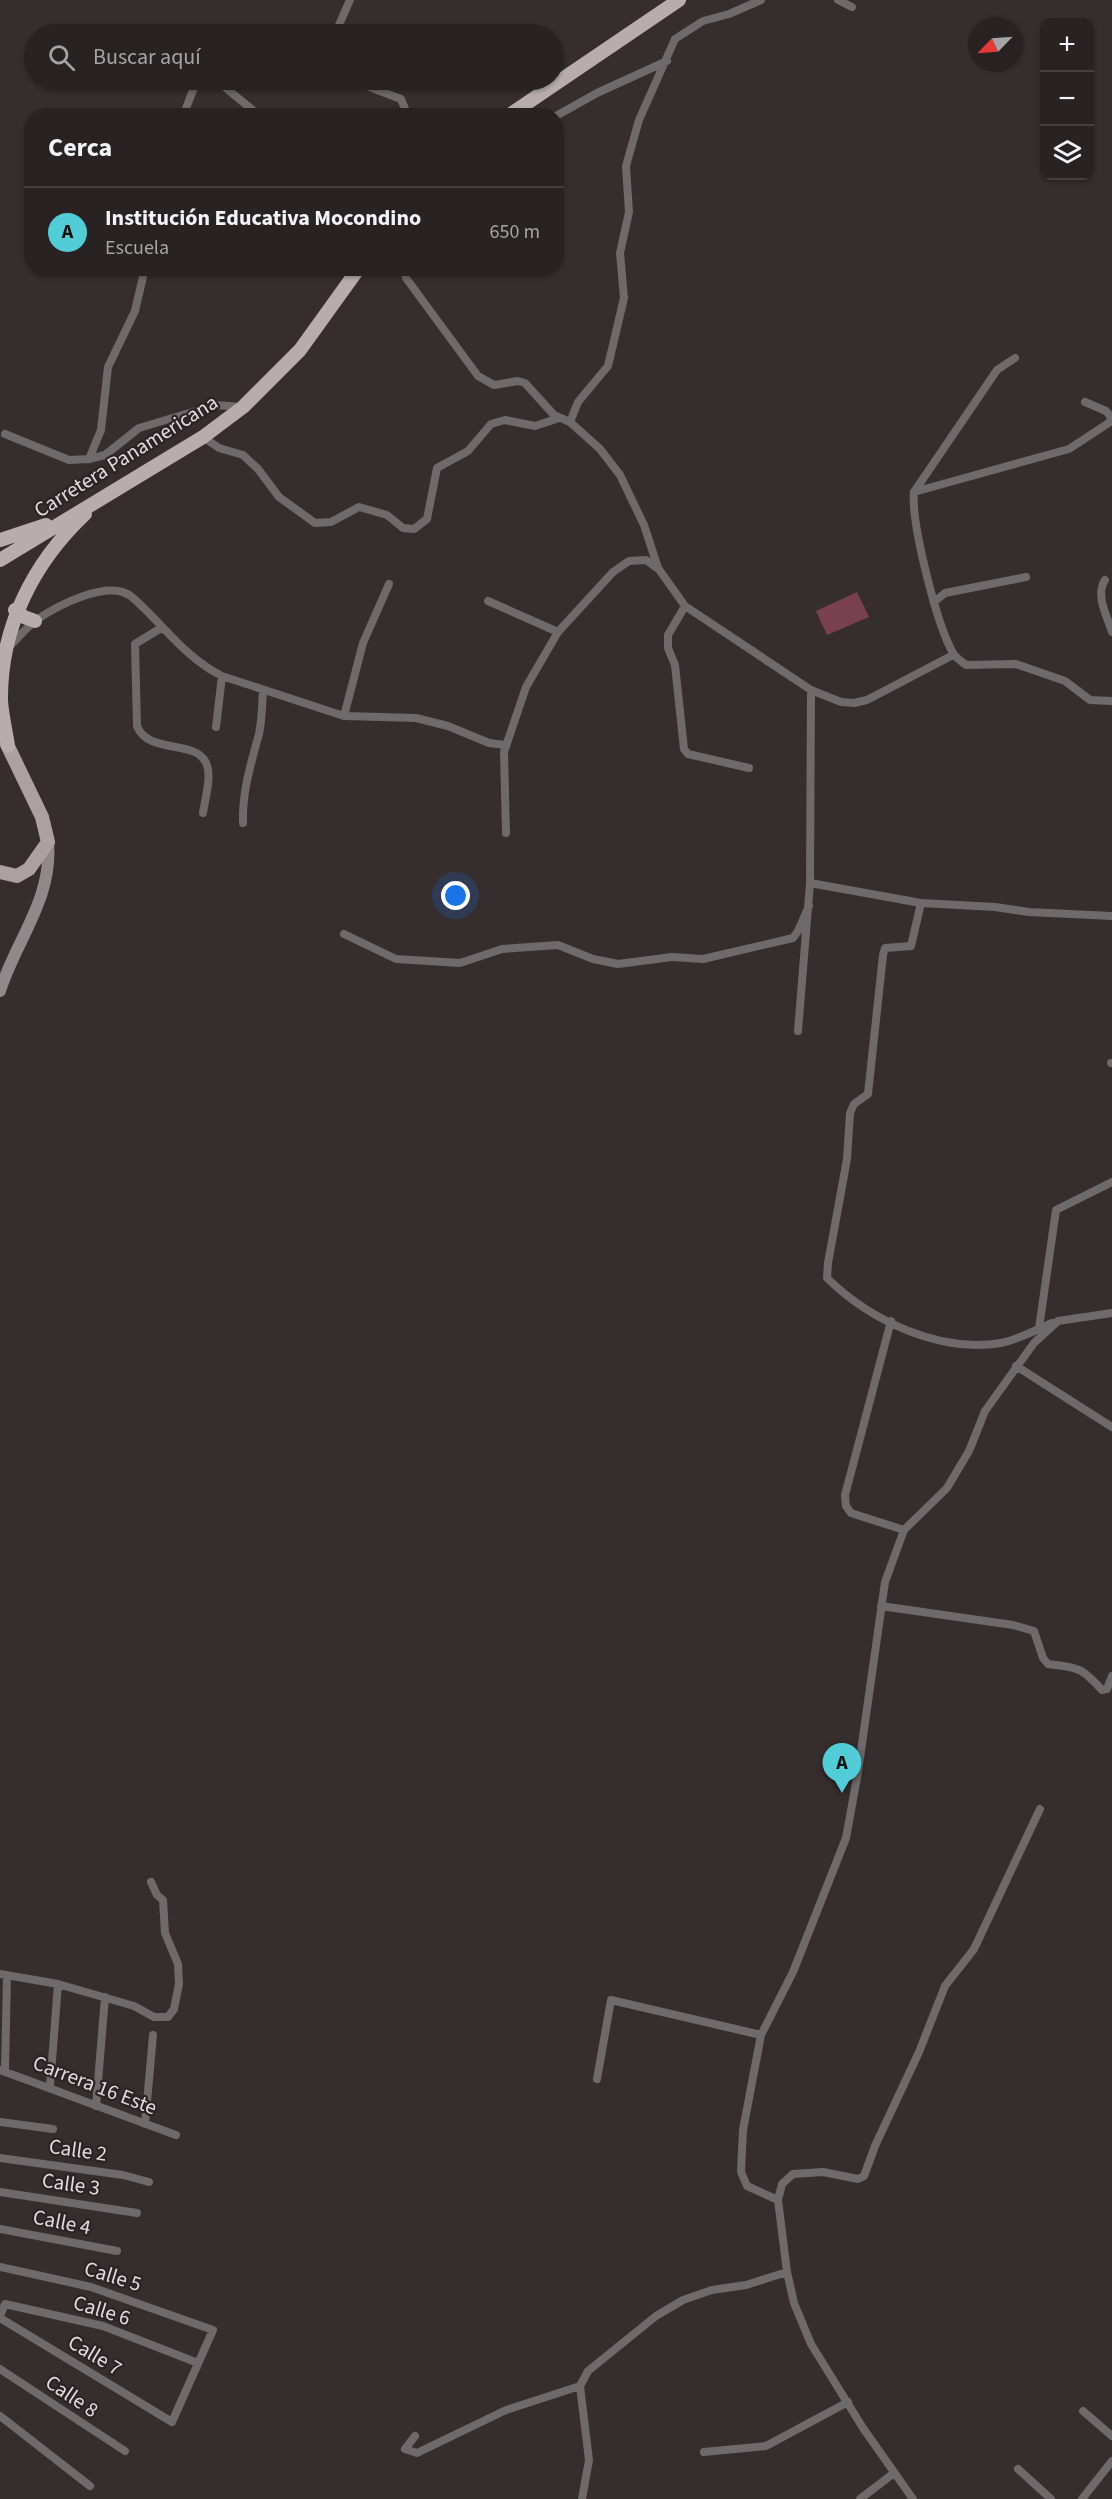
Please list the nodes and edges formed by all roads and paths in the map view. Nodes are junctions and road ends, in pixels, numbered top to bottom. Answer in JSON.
{"nodes":[{"id":1,"x":350,"y":0,"type":"edge"},
{"id":2,"x":679,"y":0,"type":"edge"},
{"id":3,"x":761,"y":0,"type":"edge"},
{"id":4,"x":838,"y":0,"type":"edge"},
{"id":5,"x":852,"y":7,"type":"dead end"},
{"id":6,"x":339,"y":24,"type":"edge"},
{"id":7,"x":667,"y":61,"type":"junction"},
{"id":8,"x":564,"y":78,"type":"edge"},
{"id":9,"x":193,"y":90,"type":"edge"},
{"id":10,"x":228,"y":90,"type":"edge"},
{"id":11,"x":377,"y":90,"type":"edge"},
{"id":12,"x":546,"y":90,"type":"edge"},
{"id":13,"x":186,"y":108,"type":"edge"},
{"id":14,"x":250,"y":108,"type":"edge"},
{"id":15,"x":405,"y":108,"type":"edge"},
{"id":16,"x":520,"y":108,"type":"edge"},
{"id":17,"x":564,"y":112,"type":"edge"},
{"id":18,"x":143,"y":276,"type":"edge"},
{"id":19,"x":353,"y":276,"type":"edge"},
{"id":20,"x":406,"y":276,"type":"edge"},
{"id":21,"x":1015,"y":358,"type":"dead end"},
{"id":22,"x":1085,"y":402,"type":"dead end"},
{"id":23,"x":243,"y":407,"type":"junction"},
{"id":24,"x":559,"y":418,"type":"junction"},
{"id":25,"x":570,"y":422,"type":"junction"},
{"id":26,"x":5,"y":434,"type":"dead end"},
{"id":27,"x":203,"y":437,"type":"junction"},
{"id":28,"x":89,"y":459,"type":"junction"},
{"id":29,"x":914,"y":492,"type":"junction"},
{"id":30,"x":102,"y":498,"type":"junction"},
{"id":31,"x":65,"y":519,"type":"junction"},
{"id":32,"x":0,"y":540,"type":"edge"},
{"id":33,"x":0,"y":560,"type":"edge"},
{"id":34,"x":658,"y":568,"type":"junction"},
{"id":35,"x":1026,"y":577,"type":"dead end"},
{"id":36,"x":1105,"y":580,"type":"dead end"},
{"id":37,"x":389,"y":584,"type":"dead end"},
{"id":38,"x":488,"y":601,"type":"dead end"},
{"id":39,"x":934,"y":603,"type":"junction"},
{"id":40,"x":685,"y":606,"type":"junction"},
{"id":41,"x":15,"y":610,"type":"junction"},
{"id":42,"x":35,"y":621,"type":"junction"},
{"id":43,"x":161,"y":628,"type":"junction"},
{"id":44,"x":558,"y":632,"type":"junction"},
{"id":45,"x":1112,"y":632,"type":"edge"},
{"id":46,"x":3,"y":652,"type":"junction"},
{"id":47,"x":953,"y":655,"type":"junction"},
{"id":48,"x":222,"y":676,"type":"junction"},
{"id":49,"x":811,"y":690,"type":"junction"},
{"id":50,"x":263,"y":691,"type":"junction"},
{"id":51,"x":1112,"y":701,"type":"edge"},
{"id":52,"x":344,"y":716,"type":"junction"},
{"id":53,"x":216,"y":727,"type":"dead end"},
{"id":54,"x":0,"y":731,"type":"edge"},
{"id":55,"x":505,"y":745,"type":"junction"},
{"id":56,"x":8,"y":746,"type":"junction"},
{"id":57,"x":749,"y":768,"type":"dead end"},
{"id":58,"x":203,"y":813,"type":"dead end"},
{"id":59,"x":243,"y":823,"type":"dead end"},
{"id":60,"x":506,"y":833,"type":"dead end"},
{"id":61,"x":48,"y":842,"type":"junction"},
{"id":62,"x":0,"y":872,"type":"edge"},
{"id":63,"x":810,"y":883,"type":"junction"},
{"id":64,"x":921,"y":903,"type":"junction"},
{"id":65,"x":808,"y":906,"type":"junction"},
{"id":66,"x":1112,"y":916,"type":"edge"},
{"id":67,"x":344,"y":934,"type":"dead end"},
{"id":68,"x":0,"y":991,"type":"edge"},
{"id":69,"x":798,"y":1031,"type":"dead end"},
{"id":70,"x":1112,"y":1182,"type":"edge"},
{"id":71,"x":1112,"y":1313,"type":"edge"},
{"id":72,"x":891,"y":1321,"type":"junction"},
{"id":73,"x":1058,"y":1321,"type":"junction"},
{"id":74,"x":1039,"y":1328,"type":"junction"},
{"id":75,"x":1016,"y":1366,"type":"junction"},
{"id":76,"x":1112,"y":1427,"type":"edge"},
{"id":77,"x":904,"y":1530,"type":"junction"},
{"id":78,"x":881,"y":1606,"type":"junction"},
{"id":79,"x":1112,"y":1676,"type":"edge"},
{"id":80,"x":1040,"y":1809,"type":"dead end"},
{"id":81,"x":151,"y":1882,"type":"dead end"},
{"id":82,"x":4,"y":1975,"type":"edge"},
{"id":83,"x":58,"y":1984,"type":"junction"},
{"id":84,"x":105,"y":1996,"type":"junction"},
{"id":85,"x":153,"y":2035,"type":"dead end"},
{"id":86,"x":761,"y":2035,"type":"junction"},
{"id":87,"x":3,"y":2071,"type":"edge"},
{"id":88,"x":597,"y":2079,"type":"dead end"},
{"id":89,"x":50,"y":2086,"type":"junction"},
{"id":90,"x":96,"y":2106,"type":"junction"},
{"id":91,"x":0,"y":2122,"type":"edge"},
{"id":92,"x":144,"y":2124,"type":"junction"},
{"id":93,"x":53,"y":2129,"type":"dead end"},
{"id":94,"x":177,"y":2135,"type":"dead end"},
{"id":95,"x":0,"y":2158,"type":"edge"},
{"id":96,"x":149,"y":2182,"type":"dead end"},
{"id":97,"x":0,"y":2192,"type":"edge"},
{"id":98,"x":778,"y":2200,"type":"junction"},
{"id":99,"x":137,"y":2213,"type":"dead end"},
{"id":100,"x":0,"y":2229,"type":"edge"},
{"id":101,"x":117,"y":2251,"type":"dead end"},
{"id":102,"x":0,"y":2267,"type":"edge"},
{"id":103,"x":787,"y":2272,"type":"junction"},
{"id":104,"x":0,"y":2317,"type":"edge"},
{"id":105,"x":198,"y":2363,"type":"junction"},
{"id":106,"x":0,"y":2369,"type":"edge"},
{"id":107,"x":580,"y":2386,"type":"junction"},
{"id":108,"x":848,"y":2402,"type":"junction"},
{"id":109,"x":1083,"y":2411,"type":"dead end"},
{"id":110,"x":0,"y":2416,"type":"edge"},
{"id":111,"x":414,"y":2436,"type":"dead end"},
{"id":112,"x":1112,"y":2436,"type":"edge"},
{"id":113,"x":125,"y":2451,"type":"dead end"},
{"id":114,"x":704,"y":2452,"type":"dead end"},
{"id":115,"x":1112,"y":2461,"type":"edge"},
{"id":116,"x":1018,"y":2469,"type":"dead end"},
{"id":117,"x":894,"y":2473,"type":"junction"},
{"id":118,"x":90,"y":2486,"type":"dead end"},
{"id":119,"x":582,"y":2499,"type":"edge"},
{"id":120,"x":860,"y":2499,"type":"edge"},
{"id":121,"x":913,"y":2499,"type":"edge"},
{"id":122,"x":1051,"y":2499,"type":"edge"},
{"id":123,"x":1082,"y":2499,"type":"edge"}],
"edges":[{"from":1,"to":6,"type":"street"},
{"from":2,"to":8,"type":"highway"},
{"from":3,"to":7,"type":"street"},
{"from":4,"to":5,"type":"street"},
{"from":7,"to":17,"type":"street"},
{"from":7,"to":25,"type":"street"},
{"from":9,"to":13,"type":"street"},
{"from":10,"to":14,"type":"street"},
{"from":11,"to":15,"type":"street"},
{"from":12,"to":16,"type":"highway"},
{"from":18,"to":28,"type":"street"},
{"from":19,"to":23,"type":"highway","name":"Carretera Panamericana"},
{"from":20,"to":24,"type":"street"},
{"from":21,"to":29,"type":"street"},
{"from":22,"to":29,"type":"street"},
{"from":23,"to":27,"type":"highway","name":"Carretera Panamericana"},
{"from":23,"to":28,"type":"street"},
{"from":24,"to":25,"type":"street"},
{"from":24,"to":27,"type":"street"},
{"from":25,"to":34,"type":"street"},
{"from":26,"to":28,"type":"street"},
{"from":27,"to":30,"type":"highway","name":"Carretera Panamericana"},
{"from":29,"to":39,"type":"street"},
{"from":30,"to":31,"type":"highway","name":"Carretera Panamericana"},
{"from":30,"to":41,"type":"highway"},
{"from":31,"to":32,"type":"highway"},
{"from":31,"to":33,"type":"highway","name":"Carretera Panamericana"},
{"from":34,"to":40,"type":"street"},
{"from":34,"to":44,"type":"street"},
{"from":35,"to":39,"type":"street"},
{"from":36,"to":45,"type":"street"},
{"from":37,"to":52,"type":"street"},
{"from":38,"to":44,"type":"street"},
{"from":39,"to":47,"type":"street"},
{"from":40,"to":49,"type":"street"},
{"from":40,"to":57,"type":"street"},
{"from":41,"to":42,"type":"highway"},
{"from":41,"to":46,"type":"highway"},
{"from":42,"to":43,"type":"street"},
{"from":42,"to":46,"type":"street"},
{"from":43,"to":48,"type":"street"},
{"from":43,"to":58,"type":"street"},
{"from":44,"to":55,"type":"street"},
{"from":46,"to":56,"type":"highway"},
{"from":47,"to":49,"type":"street"},
{"from":47,"to":51,"type":"street"},
{"from":48,"to":50,"type":"street"},
{"from":48,"to":53,"type":"street"},
{"from":49,"to":63,"type":"street"},
{"from":50,"to":52,"type":"street"},
{"from":50,"to":59,"type":"street"},
{"from":52,"to":55,"type":"street"},
{"from":54,"to":56,"type":"main road"},
{"from":55,"to":60,"type":"street"},
{"from":56,"to":61,"type":"main road"},
{"from":61,"to":62,"type":"main road"},
{"from":61,"to":68,"type":"main road"},
{"from":63,"to":64,"type":"street"},
{"from":63,"to":65,"type":"street"},
{"from":64,"to":66,"type":"street"},
{"from":64,"to":72,"type":"street"},
{"from":65,"to":67,"type":"street"},
{"from":65,"to":69,"type":"street"},
{"from":70,"to":74,"type":"street"},
{"from":71,"to":73,"type":"street"},
{"from":72,"to":74,"type":"street"},
{"from":72,"to":77,"type":"street"},
{"from":73,"to":74,"type":"street"},
{"from":73,"to":75,"type":"street"},
{"from":75,"to":76,"type":"street"},
{"from":75,"to":77,"type":"street"},
{"from":77,"to":78,"type":"street"},
{"from":78,"to":79,"type":"street"},
{"from":78,"to":86,"type":"street"},
{"from":80,"to":98,"type":"street"},
{"from":81,"to":84,"type":"street"},
{"from":82,"to":83,"type":"street"},
{"from":82,"to":87,"type":"street"},
{"from":83,"to":84,"type":"street"},
{"from":83,"to":89,"type":"street"},
{"from":84,"to":90,"type":"street"},
{"from":85,"to":92,"type":"street"},
{"from":86,"to":88,"type":"street"},
{"from":86,"to":98,"type":"street"},
{"from":87,"to":89,"type":"street","name":"Carrera 16 Este"},
{"from":89,"to":90,"type":"street","name":"Carrera 16 Este"},
{"from":90,"to":92,"type":"street","name":"Carrera 16 Este"},
{"from":91,"to":93,"type":"street"},
{"from":92,"to":94,"type":"street","name":"Carrera 16 Este"},
{"from":95,"to":96,"type":"street","name":"Calle 2"},
{"from":97,"to":99,"type":"street","name":"Calle 3"},
{"from":98,"to":103,"type":"street"},
{"from":100,"to":101,"type":"street","name":"Calle 4"},
{"from":102,"to":105,"type":"street","name":"Calle 5"},
{"from":103,"to":107,"type":"street"},
{"from":103,"to":108,"type":"street"},
{"from":104,"to":105,"type":"street","name":"Calle 6"},
{"from":104,"to":105,"type":"street","name":"Calle 7"},
{"from":106,"to":113,"type":"street","name":"Calle 8"},
{"from":107,"to":111,"type":"street"},
{"from":107,"to":119,"type":"street"},
{"from":108,"to":114,"type":"street"},
{"from":108,"to":117,"type":"street"},
{"from":109,"to":112,"type":"street"},
{"from":110,"to":118,"type":"street"},
{"from":115,"to":123,"type":"street"},
{"from":116,"to":122,"type":"street"},
{"from":117,"to":120,"type":"street"},
{"from":117,"to":121,"type":"street"}]}
